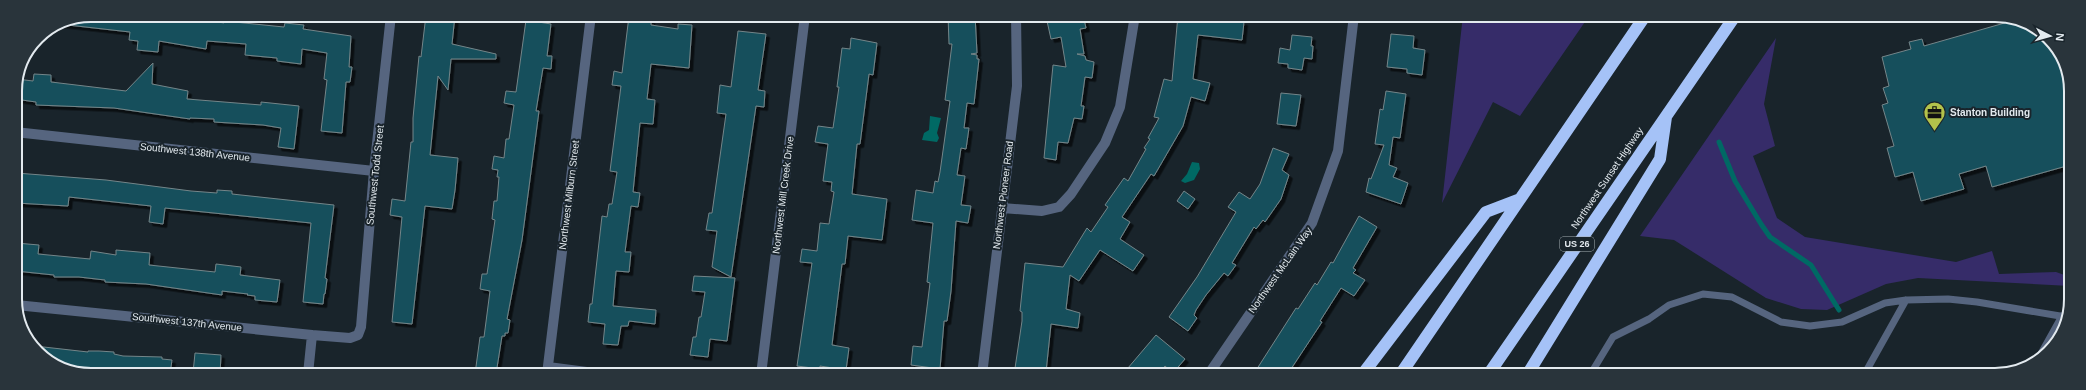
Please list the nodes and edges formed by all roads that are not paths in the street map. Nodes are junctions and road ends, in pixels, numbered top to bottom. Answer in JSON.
{"nodes":[{"id":1,"x":390,"y":22,"type":"edge"},
{"id":2,"x":589,"y":22,"type":"edge"},
{"id":3,"x":804,"y":22,"type":"edge"},
{"id":4,"x":1016,"y":22,"type":"edge"},
{"id":5,"x":1134,"y":22,"type":"edge"},
{"id":6,"x":1353,"y":22,"type":"edge"},
{"id":7,"x":1641,"y":22,"type":"edge"},
{"id":8,"x":1731,"y":22,"type":"edge"},
{"id":9,"x":1666,"y":113,"type":"junction"},
{"id":10,"x":22,"y":133,"type":"edge"},
{"id":11,"x":374,"y":171,"type":"junction"},
{"id":12,"x":1520,"y":198,"type":"junction"},
{"id":13,"x":1002,"y":208,"type":"junction"},
{"id":14,"x":1906,"y":300,"type":"junction"},
{"id":15,"x":23,"y":306,"type":"edge"},
{"id":16,"x":2061,"y":316,"type":"edge"},
{"id":17,"x":2058,"y":325,"type":"edge"},
{"id":18,"x":312,"y":335,"type":"junction"},
{"id":19,"x":358,"y":335,"type":"joint"},
{"id":20,"x":2047,"y":344,"type":"edge"},
{"id":21,"x":309,"y":368,"type":"edge"},
{"id":22,"x":548,"y":368,"type":"edge"},
{"id":23,"x":762,"y":368,"type":"edge"},
{"id":24,"x":983,"y":368,"type":"edge"},
{"id":25,"x":1213,"y":368,"type":"edge"},
{"id":26,"x":1367,"y":368,"type":"edge"},
{"id":27,"x":1405,"y":368,"type":"edge"},
{"id":28,"x":1493,"y":368,"type":"edge"},
{"id":29,"x":1531,"y":368,"type":"edge"},
{"id":30,"x":1594,"y":368,"type":"edge"},
{"id":31,"x":1868,"y":368,"type":"edge"}],
"edges":[{"from":1,"to":11,"type":"street","name":"Southwest Todd Street"},
{"from":2,"to":22,"type":"street","name":"Northwest Milburn Street"},
{"from":3,"to":23,"type":"street","name":"Northwest Mill Creek Drive"},
{"from":4,"to":13,"type":"street","name":"Northwest Pioneer Road"},
{"from":5,"to":13,"type":"street"},
{"from":6,"to":25,"type":"street","name":"Northwest McLain Way"},
{"from":7,"to":12,"type":"highway"},
{"from":8,"to":9,"type":"highway","name":"Northwest Sunset Highway","number":"US 26"},
{"from":9,"to":28,"type":"highway","name":"Northwest Sunset Highway","number":"US 26"},
{"from":9,"to":29,"type":"highway"},
{"from":10,"to":11,"type":"street","name":"Southwest 138th Avenue"},
{"from":11,"to":19,"type":"street","name":"Southwest Todd Street"},
{"from":12,"to":26,"type":"highway"},
{"from":12,"to":27,"type":"highway"},
{"from":13,"to":24,"type":"street","name":"Northwest Pioneer Road"},
{"from":14,"to":16,"type":"lane"},
{"from":14,"to":30,"type":"lane"},
{"from":14,"to":31,"type":"lane"},
{"from":15,"to":18,"type":"street","name":"Southwest 137th Avenue"},
{"from":17,"to":20,"type":"lane"},
{"from":18,"to":19,"type":"street","name":"Southwest 137th Avenue"},
{"from":18,"to":21,"type":"street"}]}
